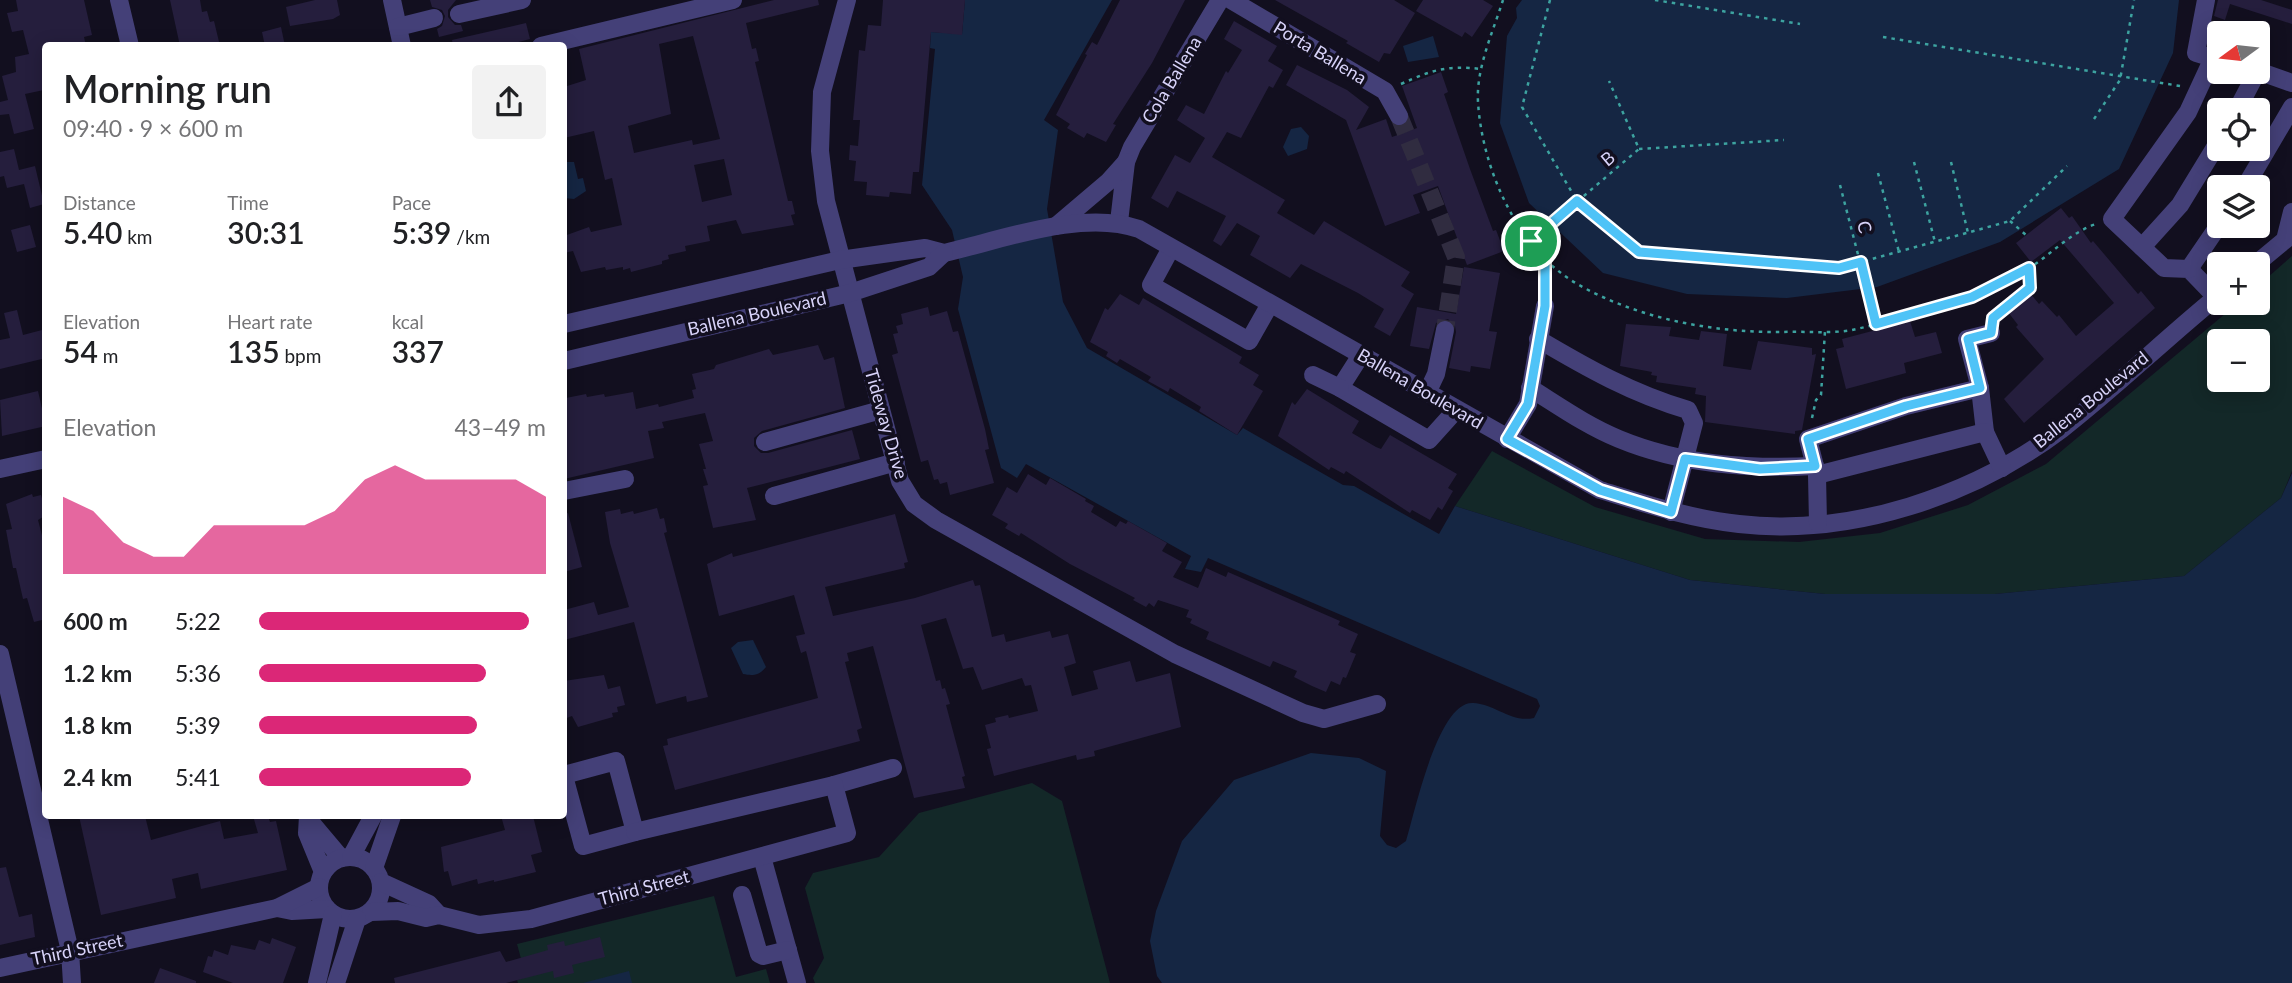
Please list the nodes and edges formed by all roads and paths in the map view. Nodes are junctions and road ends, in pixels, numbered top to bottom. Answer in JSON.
{"nodes":[{"id":1,"x":119,"y":0,"type":"edge"},
{"id":2,"x":392,"y":0,"type":"edge"},
{"id":3,"x":522,"y":0,"type":"edge"},
{"id":4,"x":733,"y":0,"type":"edge"},
{"id":5,"x":848,"y":0,"type":"edge"},
{"id":6,"x":1220,"y":0,"type":"edge"},
{"id":7,"x":1231,"y":0,"type":"edge"},
{"id":8,"x":1503,"y":0,"type":"edge"},
{"id":9,"x":1550,"y":0,"type":"edge"},
{"id":10,"x":1655,"y":0,"type":"edge"},
{"id":11,"x":2134,"y":0,"type":"edge"},
{"id":12,"x":2206,"y":0,"type":"edge"},
{"id":13,"x":459,"y":14,"type":"dead end"},
{"id":14,"x":435,"y":18,"type":"dead end"},
{"id":15,"x":1800,"y":24,"type":"dead end"},
{"id":16,"x":398,"y":27,"type":"junction"},
{"id":17,"x":1883,"y":37,"type":"dead end"},
{"id":18,"x":129,"y":42,"type":"edge"},
{"id":19,"x":401,"y":42,"type":"edge"},
{"id":20,"x":558,"y":42,"type":"edge"},
{"id":21,"x":2207,"y":56,"type":"edge"},
{"id":22,"x":1482,"y":69,"type":"junction"},
{"id":23,"x":2121,"y":75,"type":"junction"},
{"id":24,"x":2270,"y":75,"type":"edge"},
{"id":25,"x":2207,"y":76,"type":"edge"},
{"id":26,"x":1609,"y":81,"type":"dead end"},
{"id":27,"x":2292,"y":83,"type":"edge"},
{"id":28,"x":2181,"y":86,"type":"dead end"},
{"id":29,"x":1385,"y":91,"type":"junction"},
{"id":30,"x":2292,"y":107,"type":"edge"},
{"id":31,"x":1399,"y":116,"type":"tunnel mouth"},
{"id":32,"x":2094,"y":119,"type":"dead end"},
{"id":33,"x":1784,"y":139,"type":"dead end"},
{"id":34,"x":1639,"y":149,"type":"junction"},
{"id":35,"x":2207,"y":161,"type":"edge"},
{"id":36,"x":1126,"y":162,"type":"junction"},
{"id":37,"x":1914,"y":162,"type":"dead end"},
{"id":38,"x":1951,"y":162,"type":"dead end"},
{"id":39,"x":2067,"y":166,"type":"dead end"},
{"id":40,"x":1878,"y":173,"type":"dead end"},
{"id":41,"x":2252,"y":175,"type":"edge"},
{"id":42,"x":1840,"y":185,"type":"dead end"},
{"id":43,"x":1577,"y":201,"type":"junction"},
{"id":44,"x":2292,"y":212,"type":"edge"},
{"id":45,"x":2112,"y":219,"type":"junction"},
{"id":46,"x":2010,"y":221,"type":"junction"},
{"id":47,"x":1119,"y":222,"type":"junction"},
{"id":48,"x":1053,"y":228,"type":"junction"},
{"id":49,"x":1968,"y":233,"type":"junction"},
{"id":50,"x":2026,"y":235,"type":"dead end"},
{"id":51,"x":2210,"y":238,"type":"edge"},
{"id":52,"x":2288,"y":240,"type":"edge"},
{"id":53,"x":1531,"y":241,"type":"junction"},
{"id":54,"x":1935,"y":242,"type":"junction"},
{"id":55,"x":1171,"y":247,"type":"junction"},
{"id":56,"x":2142,"y":247,"type":"junction"},
{"id":57,"x":1899,"y":252,"type":"junction"},
{"id":58,"x":944,"y":253,"type":"junction"},
{"id":59,"x":2270,"y":254,"type":"edge"},
{"id":60,"x":1545,"y":257,"type":"junction"},
{"id":61,"x":841,"y":260,"type":"junction"},
{"id":62,"x":1861,"y":262,"type":"junction"},
{"id":63,"x":2029,"y":268,"type":"junction"},
{"id":64,"x":2189,"y":269,"type":"junction"},
{"id":65,"x":2207,"y":286,"type":"edge"},
{"id":66,"x":849,"y":293,"type":"junction"},
{"id":67,"x":1270,"y":304,"type":"junction"},
{"id":68,"x":2207,"y":305,"type":"edge"},
{"id":69,"x":1545,"y":306,"type":"joint"},
{"id":70,"x":567,"y":323,"type":"edge"},
{"id":71,"x":1876,"y":324,"type":"junction"},
{"id":72,"x":1445,"y":330,"type":"tunnel mouth"},
{"id":73,"x":1825,"y":331,"type":"junction"},
{"id":74,"x":1991,"y":333,"type":"joint"},
{"id":75,"x":1538,"y":338,"type":"junction"},
{"id":76,"x":1361,"y":355,"type":"junction"},
{"id":77,"x":567,"y":360,"type":"edge"},
{"id":78,"x":1313,"y":375,"type":"dead end"},
{"id":79,"x":1340,"y":388,"type":"junction"},
{"id":80,"x":1530,"y":388,"type":"junction"},
{"id":81,"x":1980,"y":388,"type":"junction"},
{"id":82,"x":1427,"y":393,"type":"junction"},
{"id":83,"x":881,"y":410,"type":"junction"},
{"id":84,"x":1456,"y":410,"type":"junction"},
{"id":85,"x":1985,"y":432,"type":"junction"},
{"id":86,"x":1507,"y":439,"type":"junction"},
{"id":87,"x":1808,"y":439,"type":"junction"},
{"id":88,"x":765,"y":442,"type":"dead end"},
{"id":89,"x":1685,"y":459,"type":"junction"},
{"id":90,"x":42,"y":460,"type":"edge"},
{"id":91,"x":895,"y":462,"type":"junction"},
{"id":92,"x":2002,"y":468,"type":"junction"},
{"id":93,"x":0,"y":469,"type":"edge"},
{"id":94,"x":1816,"y":470,"type":"junction"},
{"id":95,"x":625,"y":479,"type":"dead end"},
{"id":96,"x":567,"y":490,"type":"edge"},
{"id":97,"x":774,"y":496,"type":"dead end"},
{"id":98,"x":1671,"y":512,"type":"junction"},
{"id":99,"x":1818,"y":523,"type":"junction"},
{"id":100,"x":0,"y":654,"type":"edge"},
{"id":101,"x":1377,"y":704,"type":"dead end"},
{"id":102,"x":893,"y":768,"type":"dead end"},
{"id":103,"x":567,"y":775,"type":"edge"},
{"id":104,"x":834,"y":785,"type":"junction"},
{"id":105,"x":567,"y":787,"type":"edge"},
{"id":106,"x":308,"y":819,"type":"edge"},
{"id":107,"x":309,"y":819,"type":"edge"},
{"id":108,"x":371,"y":819,"type":"edge"},
{"id":109,"x":391,"y":819,"type":"edge"},
{"id":110,"x":635,"y":832,"type":"junction"},
{"id":111,"x":346,"y":857,"type":"junction"},
{"id":112,"x":762,"y":857,"type":"junction"},
{"id":113,"x":377,"y":875,"type":"junction"},
{"id":114,"x":321,"y":880,"type":"junction"},
{"id":115,"x":742,"y":895,"type":"dead end"},
{"id":116,"x":277,"y":908,"type":"junction"},
{"id":117,"x":330,"y":912,"type":"junction"},
{"id":118,"x":364,"y":915,"type":"junction"},
{"id":119,"x":439,"y":915,"type":"junction"},
{"id":120,"x":788,"y":950,"type":"junction"},
{"id":121,"x":70,"y":951,"type":"junction"},
{"id":122,"x":0,"y":968,"type":"edge"},
{"id":123,"x":72,"y":983,"type":"edge"},
{"id":124,"x":317,"y":983,"type":"edge"},
{"id":125,"x":336,"y":983,"type":"edge"},
{"id":126,"x":797,"y":983,"type":"edge"}],
"edges":[{"from":1,"to":18,"type":"street"},
{"from":2,"to":16,"type":"street"},
{"from":3,"to":13,"type":"street"},
{"from":4,"to":20,"type":"street"},
{"from":5,"to":61,"type":"street","name":"Tideway Drive"},
{"from":6,"to":36,"type":"street","name":"Cola Ballena"},
{"from":7,"to":29,"type":"street","name":"Porta Ballena"},
{"from":8,"to":22,"type":"path"},
{"from":9,"to":43,"type":"path"},
{"from":10,"to":15,"type":"path"},
{"from":11,"to":23,"type":"path"},
{"from":12,"to":21,"type":"street"},
{"from":14,"to":16,"type":"street"},
{"from":16,"to":19,"type":"street"},
{"from":17,"to":23,"type":"path"},
{"from":22,"to":29,"type":"path"},
{"from":22,"to":53,"type":"path"},
{"from":23,"to":28,"type":"path"},
{"from":23,"to":32,"type":"path"},
{"from":24,"to":27,"type":"street"},
{"from":25,"to":45,"type":"street"},
{"from":26,"to":34,"type":"path","name":"B"},
{"from":29,"to":31,"type":"street","name":"Porta Ballena"},
{"from":30,"to":41,"type":"street"},
{"from":33,"to":34,"type":"path"},
{"from":34,"to":43,"type":"path","name":"B"},
{"from":35,"to":56,"type":"street"},
{"from":36,"to":47,"type":"street","name":"Cola Ballena"},
{"from":36,"to":48,"type":"street","name":"Cola Ballena"},
{"from":37,"to":54,"type":"path"},
{"from":38,"to":49,"type":"path"},
{"from":39,"to":46,"type":"path"},
{"from":40,"to":57,"type":"path"},
{"from":42,"to":62,"type":"path","name":"C"},
{"from":43,"to":53,"type":"path","name":"B"},
{"from":43,"to":62,"type":"path"},
{"from":44,"to":52,"type":"street"},
{"from":45,"to":56,"type":"street"},
{"from":45,"to":63,"type":"path"},
{"from":46,"to":49,"type":"path"},
{"from":46,"to":50,"type":"path"},
{"from":47,"to":48,"type":"street","name":"Ballena Boulevard"},
{"from":47,"to":55,"type":"street","name":"Ballena Boulevard"},
{"from":48,"to":58,"type":"street","name":"Ballena Boulevard"},
{"from":49,"to":54,"type":"path"},
{"from":51,"to":64,"type":"street"},
{"from":52,"to":59,"type":"street"},
{"from":53,"to":60,"type":"path"},
{"from":54,"to":57,"type":"path"},
{"from":55,"to":67,"type":"street","name":"Ballena Boulevard"},
{"from":55,"to":67,"type":"street"},
{"from":56,"to":64,"type":"street"},
{"from":57,"to":62,"type":"path"},
{"from":58,"to":61,"type":"street","name":"Ballena Boulevard"},
{"from":58,"to":66,"type":"street","name":"Ballena Boulevard"},
{"from":60,"to":69,"type":"path"},
{"from":60,"to":73,"type":"path"},
{"from":61,"to":66,"type":"street","name":"Tideway Drive"},
{"from":61,"to":70,"type":"street","name":"Ballena Boulevard"},
{"from":62,"to":71,"type":"path","name":"C"},
{"from":63,"to":71,"type":"path"},
{"from":63,"to":74,"type":"path"},
{"from":64,"to":65,"type":"street"},
{"from":66,"to":77,"type":"street","name":"Ballena Boulevard"},
{"from":66,"to":83,"type":"street","name":"Tideway Drive"},
{"from":67,"to":76,"type":"street","name":"Ballena Boulevard"},
{"from":68,"to":92,"type":"street","name":"Ballena Boulevard"},
{"from":69,"to":75,"type":"street"},
{"from":71,"to":73,"type":"path"},
{"from":72,"to":82,"type":"street"},
{"from":73,"to":87,"type":"path"},
{"from":74,"to":81,"type":"street"},
{"from":75,"to":80,"type":"street"},
{"from":75,"to":89,"type":"street"},
{"from":76,"to":79,"type":"street"},
{"from":76,"to":82,"type":"street","name":"Ballena Boulevard"},
{"from":78,"to":79,"type":"street"},
{"from":79,"to":84,"type":"street"},
{"from":80,"to":86,"type":"street"},
{"from":80,"to":89,"type":"street"},
{"from":81,"to":85,"type":"street"},
{"from":81,"to":87,"type":"street"},
{"from":82,"to":84,"type":"street","name":"Ballena Boulevard"},
{"from":83,"to":88,"type":"street"},
{"from":83,"to":91,"type":"street","name":"Tideway Drive"},
{"from":84,"to":86,"type":"street","name":"Ballena Boulevard"},
{"from":85,"to":92,"type":"street"},
{"from":85,"to":94,"type":"street"},
{"from":86,"to":98,"type":"street","name":"Ballena Boulevard"},
{"from":87,"to":94,"type":"street"},
{"from":89,"to":94,"type":"street"},
{"from":89,"to":98,"type":"street"},
{"from":90,"to":93,"type":"street"},
{"from":91,"to":97,"type":"street"},
{"from":91,"to":101,"type":"street","name":"Tideway Drive"},
{"from":92,"to":99,"type":"street","name":"Ballena Boulevard"},
{"from":94,"to":99,"type":"street"},
{"from":95,"to":96,"type":"street"},
{"from":98,"to":99,"type":"street","name":"Ballena Boulevard"},
{"from":100,"to":121,"type":"street"},
{"from":102,"to":104,"type":"street"},
{"from":103,"to":110,"type":"street"},
{"from":104,"to":110,"type":"street"},
{"from":104,"to":112,"type":"street","name":"Third Street"},
{"from":105,"to":110,"type":"street"},
{"from":106,"to":114,"type":"street"},
{"from":107,"to":111,"type":"street"},
{"from":108,"to":111,"type":"street"},
{"from":109,"to":113,"type":"street"},
{"from":111,"to":113,"type":"street"},
{"from":111,"to":114,"type":"street"},
{"from":112,"to":119,"type":"street","name":"Third Street"},
{"from":112,"to":120,"type":"street"},
{"from":113,"to":118,"type":"street"},
{"from":113,"to":119,"type":"street","name":"Third Street"},
{"from":114,"to":116,"type":"street","name":"Third Street"},
{"from":114,"to":117,"type":"street"},
{"from":115,"to":120,"type":"street"},
{"from":116,"to":117,"type":"street","name":"Third Street"},
{"from":116,"to":121,"type":"street","name":"Third Street"},
{"from":117,"to":118,"type":"street"},
{"from":117,"to":124,"type":"street"},
{"from":118,"to":119,"type":"street","name":"Third Street"},
{"from":118,"to":125,"type":"street"},
{"from":120,"to":126,"type":"street"},
{"from":121,"to":122,"type":"street","name":"Third Street"},
{"from":121,"to":123,"type":"street"}]}
